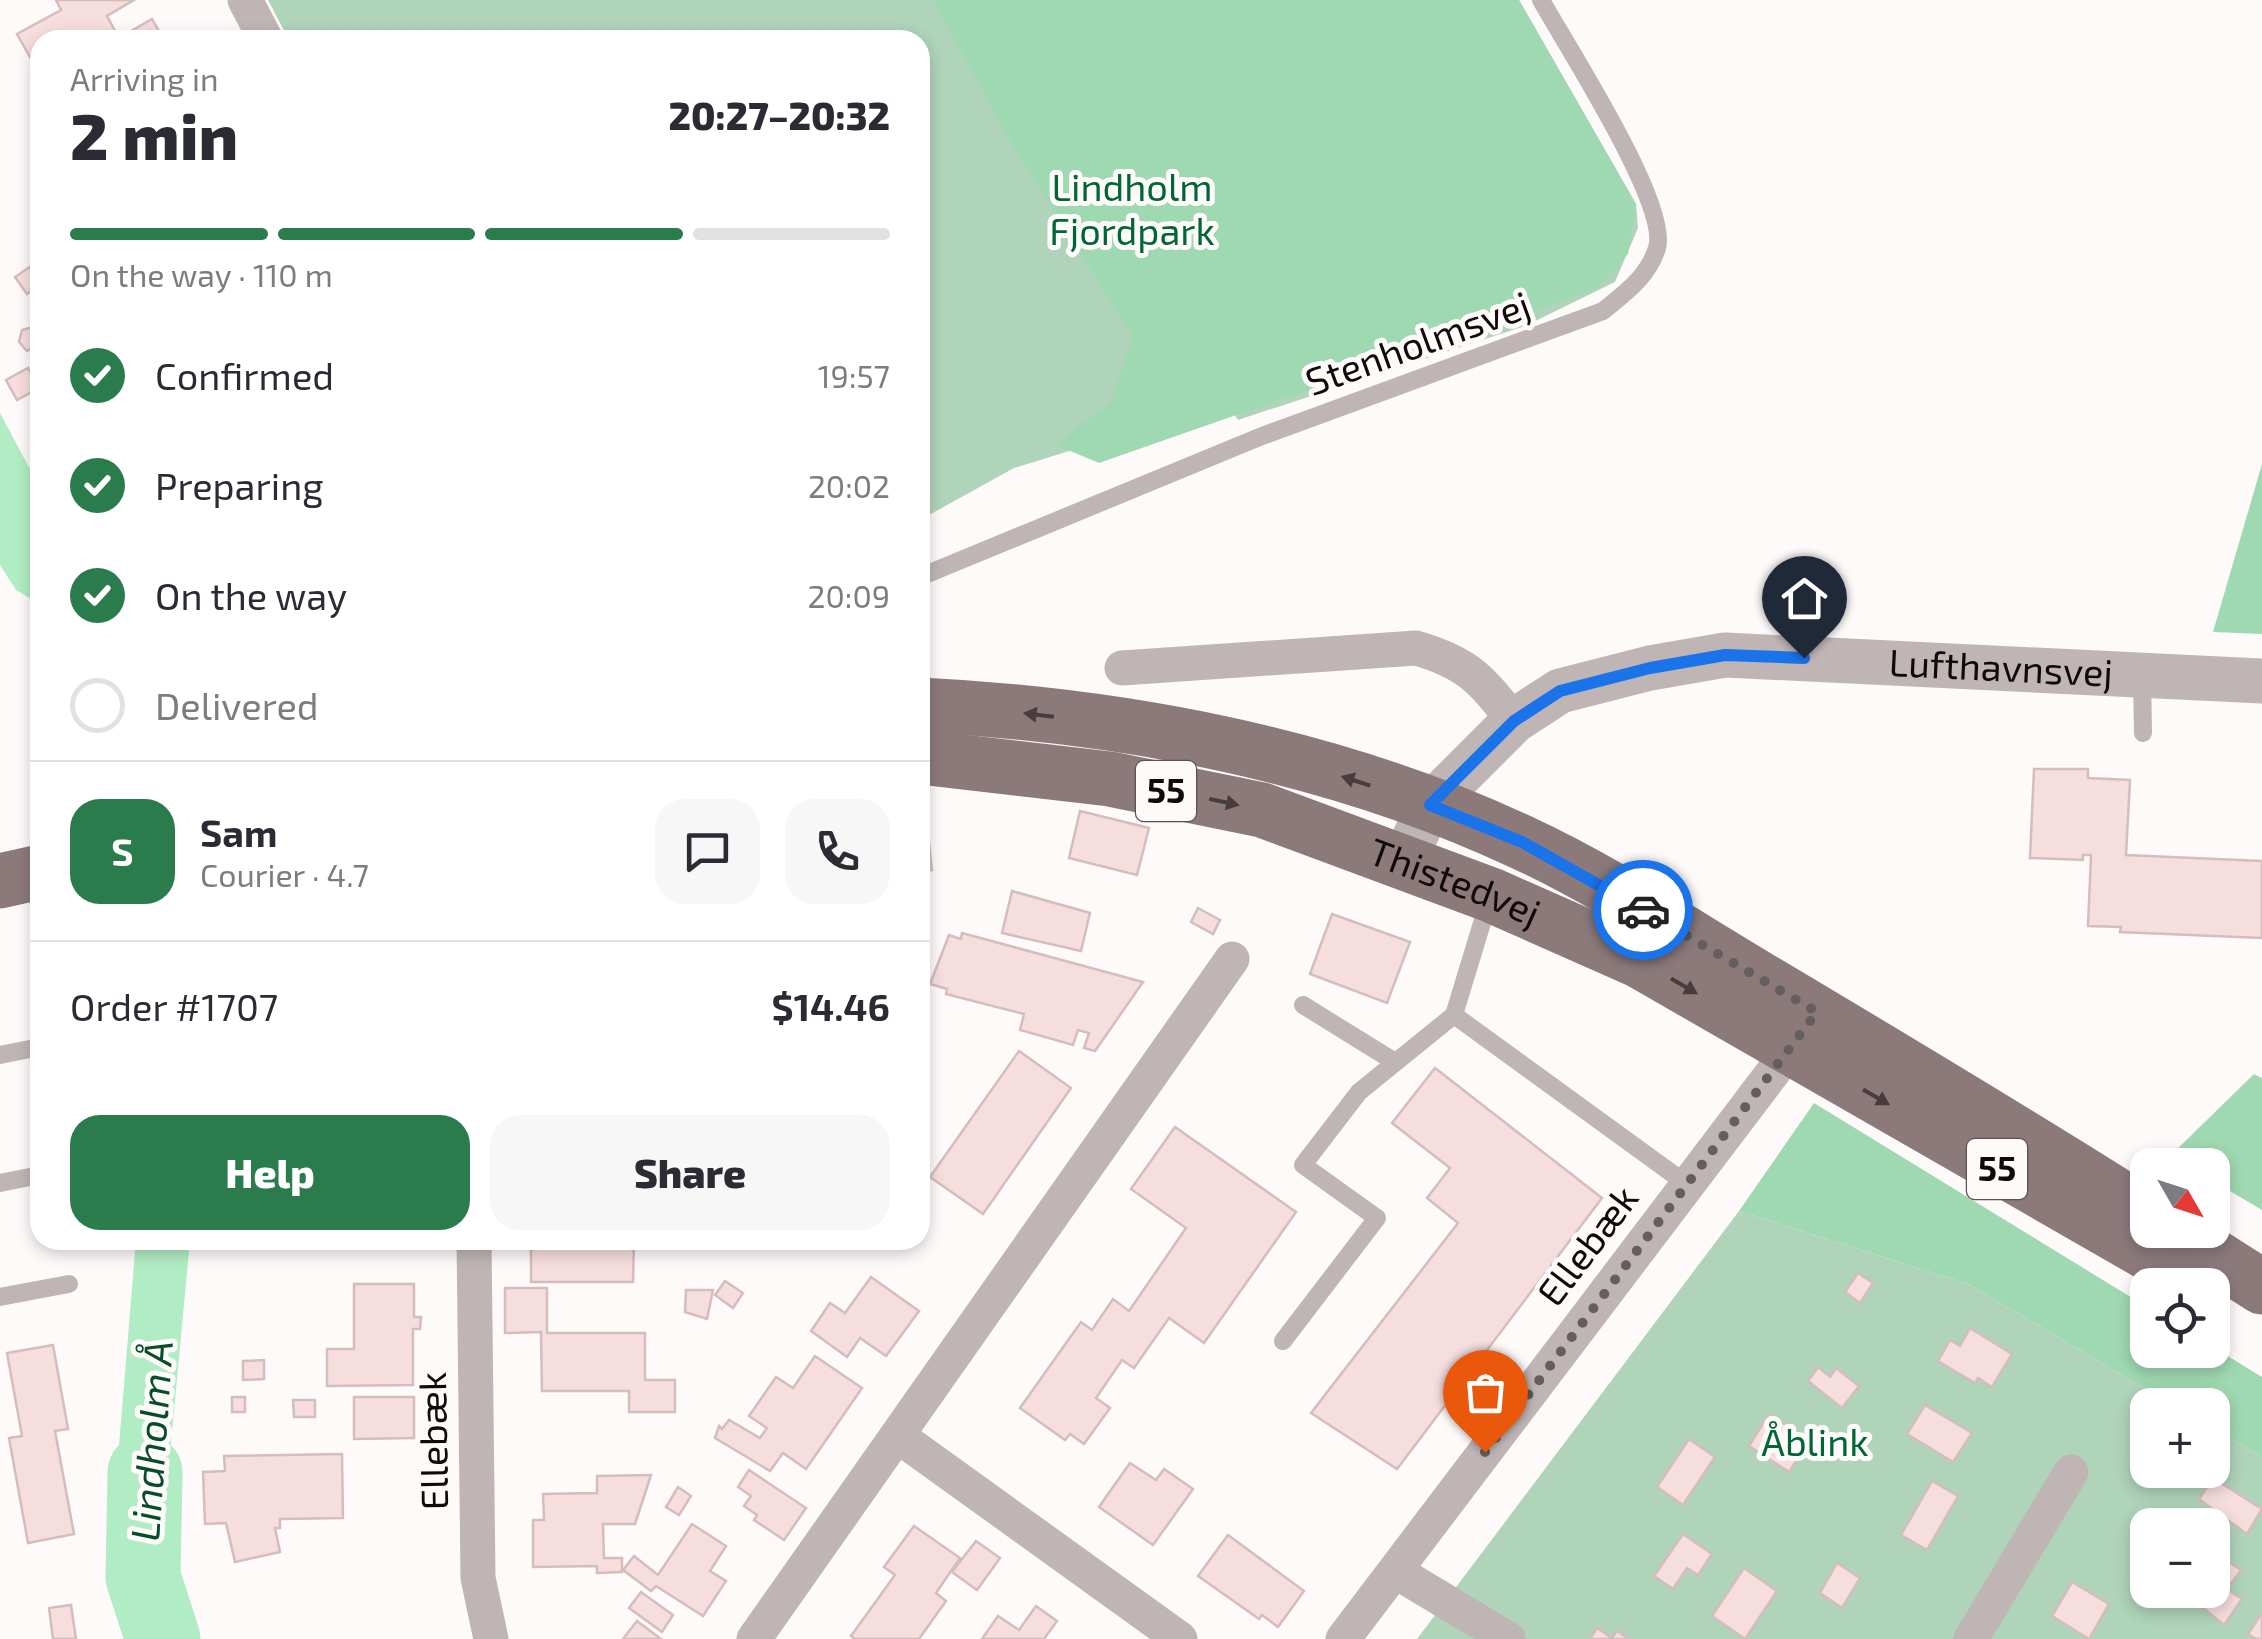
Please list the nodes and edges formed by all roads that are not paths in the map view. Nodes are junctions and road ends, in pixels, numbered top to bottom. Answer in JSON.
{"nodes":[{"id":1,"x":245,"y":0,"type":"edge"},
{"id":2,"x":1541,"y":0,"type":"edge"},
{"id":3,"x":261,"y":30,"type":"edge"},
{"id":4,"x":930,"y":573,"type":"edge"},
{"id":5,"x":1122,"y":668,"type":"dead end"},
{"id":6,"x":2142,"y":675,"type":"junction"},
{"id":7,"x":2262,"y":682,"type":"edge"},
{"id":8,"x":930,"y":706,"type":"edge"},
{"id":9,"x":1514,"y":721,"type":"junction"},
{"id":10,"x":2143,"y":733,"type":"dead end"},
{"id":11,"x":930,"y":759,"type":"edge"},
{"id":12,"x":1430,"y":805,"type":"junction"},
{"id":13,"x":1403,"y":862,"type":"junction"},
{"id":14,"x":30,"y":874,"type":"edge"},
{"id":15,"x":0,"y":881,"type":"edge"},
{"id":16,"x":1491,"y":895,"type":"junction"},
{"id":17,"x":1232,"y":959,"type":"dead end"},
{"id":18,"x":1303,"y":1006,"type":"dead end"},
{"id":19,"x":1454,"y":1015,"type":"junction"},
{"id":20,"x":1804,"y":1030,"type":"junction"},
{"id":21,"x":30,"y":1050,"type":"edge"},
{"id":22,"x":0,"y":1055,"type":"edge"},
{"id":23,"x":1395,"y":1062,"type":"junction"},
{"id":24,"x":30,"y":1177,"type":"edge"},
{"id":25,"x":0,"y":1183,"type":"edge"},
{"id":26,"x":1688,"y":1185,"type":"junction"},
{"id":27,"x":2130,"y":1204,"type":"edge"},
{"id":28,"x":2200,"y":1248,"type":"edge"},
{"id":29,"x":474,"y":1250,"type":"edge"},
{"id":30,"x":2177,"y":1268,"type":"edge"},
{"id":31,"x":69,"y":1284,"type":"dead end"},
{"id":32,"x":2262,"y":1287,"type":"edge"},
{"id":33,"x":0,"y":1297,"type":"edge"},
{"id":34,"x":2230,"y":1300,"type":"edge"},
{"id":35,"x":2262,"y":1317,"type":"edge"},
{"id":36,"x":1284,"y":1341,"type":"dead end"},
{"id":37,"x":898,"y":1436,"type":"junction"},
{"id":38,"x":2071,"y":1472,"type":"dead end"},
{"id":39,"x":1395,"y":1571,"type":"junction"},
{"id":40,"x":492,"y":1639,"type":"edge"},
{"id":41,"x":754,"y":1639,"type":"edge"},
{"id":42,"x":1180,"y":1639,"type":"edge"},
{"id":43,"x":1343,"y":1639,"type":"edge"},
{"id":44,"x":1508,"y":1639,"type":"edge"},
{"id":45,"x":1971,"y":1639,"type":"edge"}],
"edges":[{"from":1,"to":3,"type":"street"},
{"from":2,"to":4,"type":"lane","name":"Stenholmsvej"},
{"from":5,"to":9,"type":"street"},
{"from":6,"to":7,"type":"street","name":"Lufthavnsvej"},
{"from":6,"to":9,"type":"street","name":"Lufthavnsvej"},
{"from":6,"to":10,"type":"lane"},
{"from":12,"to":8,"type":"main road","name":"Thistedvej","number":"55","one_way":true},
{"from":9,"to":12,"type":"street","name":"Lufthavnsvej"},
{"from":11,"to":13,"type":"main road","name":"Thistedvej","number":"55","one_way":true},
{"from":12,"to":13,"type":"street","name":"Lufthavnsvej"},
{"from":12,"to":20,"type":"main road","name":"Thistedvej","number":"55"},
{"from":13,"to":16,"type":"main road","name":"Thistedvej","number":"55"},
{"from":14,"to":15,"type":"main road"},
{"from":16,"to":19,"type":"lane"},
{"from":16,"to":20,"type":"main road","name":"Thistedvej","number":"55","one_way":true},
{"from":17,"to":37,"type":"street"},
{"from":18,"to":23,"type":"lane"},
{"from":19,"to":23,"type":"lane"},
{"from":19,"to":26,"type":"lane"},
{"from":20,"to":26,"type":"street","name":"Ellebæk"},
{"from":20,"to":27,"type":"main road","name":"Thistedvej","number":"55"},
{"from":20,"to":30,"type":"main road","name":"Thistedvej","number":"55","one_way":true},
{"from":21,"to":22,"type":"lane"},
{"from":23,"to":36,"type":"lane"},
{"from":24,"to":25,"type":"lane"},
{"from":26,"to":39,"type":"street","name":"Ellebæk"},
{"from":28,"to":32,"type":"main road"},
{"from":29,"to":40,"type":"street","name":"Ellebæk"},
{"from":31,"to":33,"type":"lane"},
{"from":34,"to":35,"type":"main road"},
{"from":37,"to":41,"type":"street"},
{"from":37,"to":42,"type":"street"},
{"from":38,"to":45,"type":"street"},
{"from":39,"to":43,"type":"street","name":"Ellebæk"},
{"from":39,"to":44,"type":"street"}]}
